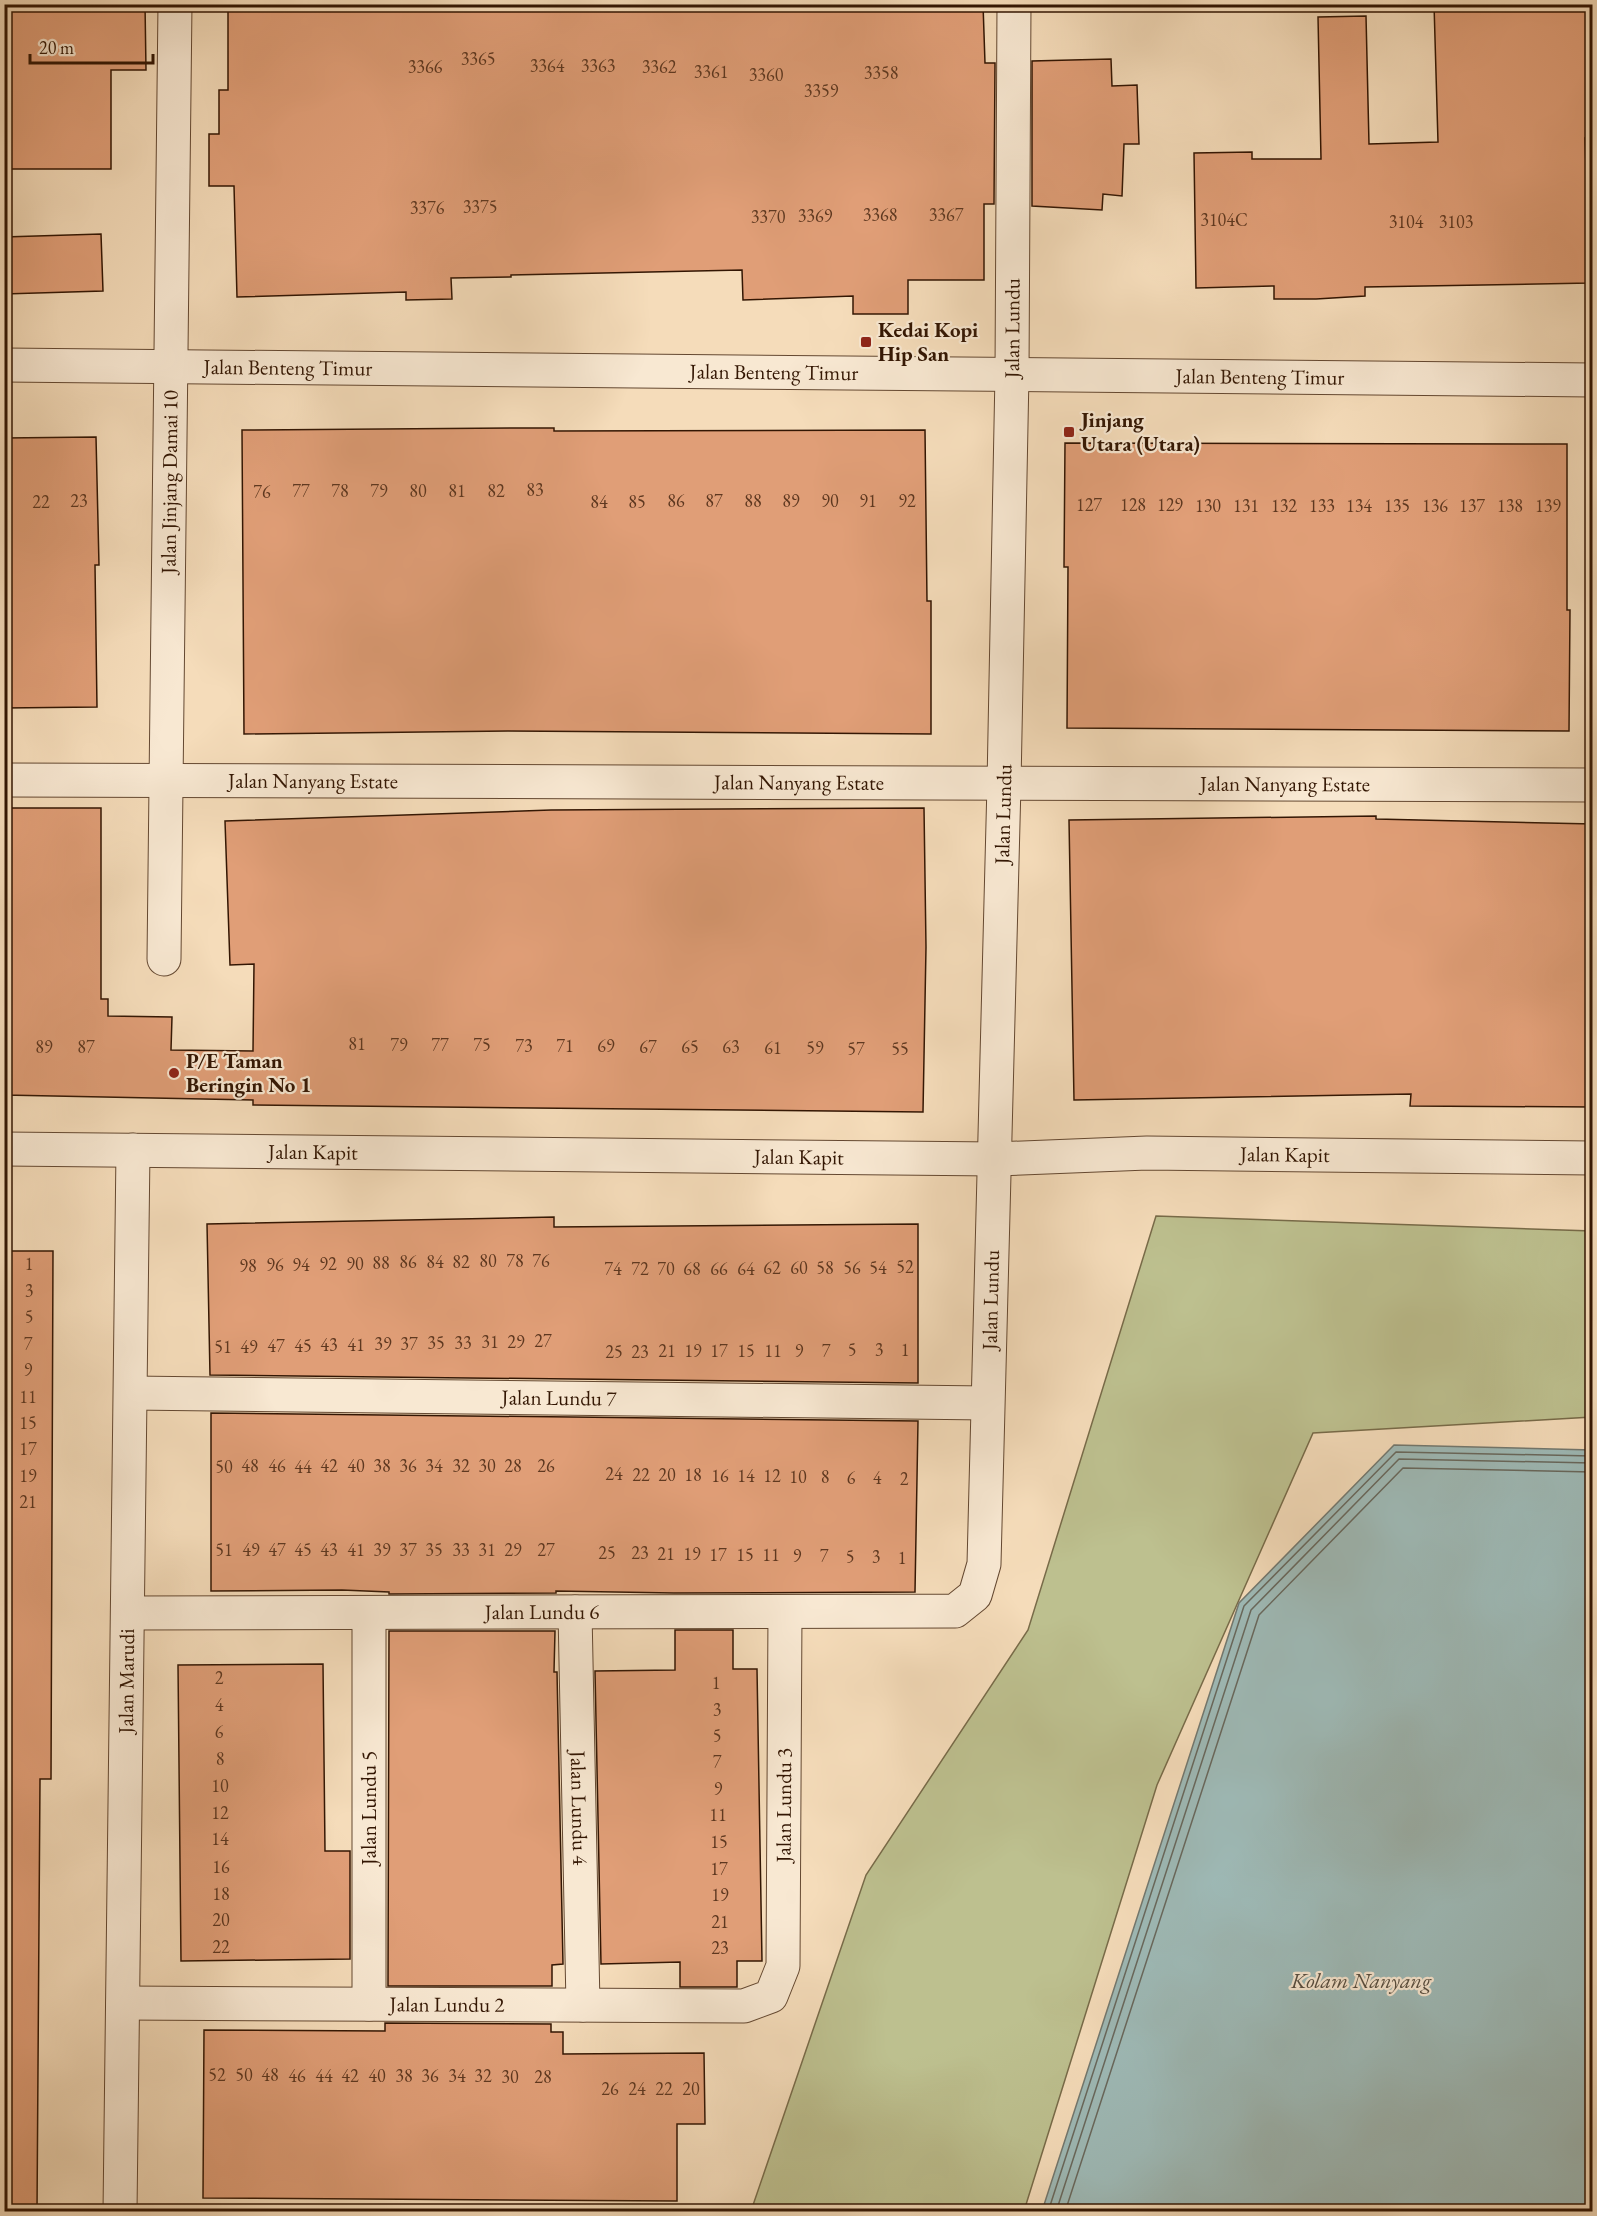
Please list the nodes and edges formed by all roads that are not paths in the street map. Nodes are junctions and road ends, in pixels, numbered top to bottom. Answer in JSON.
{"nodes":[{"id":1,"x":175,"y":4,"type":"edge"},
{"id":2,"x":1014,"y":4,"type":"edge"},
{"id":3,"x":4,"y":365,"type":"edge"},
{"id":4,"x":171,"y":366,"type":"junction"},
{"id":5,"x":1012,"y":374,"type":"junction"},
{"id":6,"x":1593,"y":380,"type":"edge"},
{"id":7,"x":4,"y":780,"type":"edge"},
{"id":8,"x":166,"y":780,"type":"junction"},
{"id":9,"x":1004,"y":784,"type":"junction"},
{"id":10,"x":1593,"y":784,"type":"edge"},
{"id":11,"x":164,"y":958,"type":"dead end"},
{"id":12,"x":4,"y":1149,"type":"edge"},
{"id":13,"x":133,"y":1150,"type":"junction"},
{"id":14,"x":1593,"y":1158,"type":"edge"},
{"id":15,"x":996,"y":1159,"type":"junction"},
{"id":16,"x":131,"y":1393,"type":"junction"},
{"id":17,"x":987,"y":1403,"type":"junction"},
{"id":18,"x":955,"y":1611,"type":"joint"},
{"id":19,"x":575,"y":1612,"type":"junction"},
{"id":20,"x":785,"y":1612,"type":"junction"},
{"id":21,"x":128,"y":1613,"type":"junction"},
{"id":22,"x":369,"y":1613,"type":"junction"},
{"id":23,"x":771,"y":1996,"type":"joint"},
{"id":24,"x":123,"y":2003,"type":"junction"},
{"id":25,"x":369,"y":2004,"type":"junction"},
{"id":26,"x":584,"y":2005,"type":"junction"},
{"id":27,"x":120,"y":2211,"type":"edge"}],
"edges":[{"from":1,"to":4,"type":"street","name":"Jalan Jinjang Damai 10"},
{"from":2,"to":5,"type":"street","name":"Jalan Lundu"},
{"from":3,"to":4,"type":"street","name":"Jalan Benteng Timur"},
{"from":4,"to":5,"type":"street","name":"Jalan Benteng Timur"},
{"from":4,"to":8,"type":"street","name":"Jalan Jinjang Damai 10"},
{"from":5,"to":6,"type":"street","name":"Jalan Benteng Timur"},
{"from":5,"to":9,"type":"street","name":"Jalan Lundu"},
{"from":7,"to":8,"type":"street","name":"Jalan Nanyang Estate"},
{"from":8,"to":9,"type":"street","name":"Jalan Nanyang Estate"},
{"from":8,"to":11,"type":"street","name":"Jalan Jinjang Damai 10"},
{"from":9,"to":10,"type":"street","name":"Jalan Nanyang Estate"},
{"from":9,"to":15,"type":"street","name":"Jalan Lundu"},
{"from":12,"to":13,"type":"street","name":"Jalan Kapit"},
{"from":13,"to":15,"type":"street","name":"Jalan Kapit"},
{"from":13,"to":16,"type":"street","name":"Jalan Marudi"},
{"from":14,"to":15,"type":"street","name":"Jalan Kapit"},
{"from":15,"to":17,"type":"street","name":"Jalan Lundu"},
{"from":16,"to":17,"type":"street","name":"Jalan Lundu 7"},
{"from":16,"to":21,"type":"street","name":"Jalan Marudi"},
{"from":17,"to":18,"type":"street","name":"Jalan Lundu"},
{"from":18,"to":20,"type":"street","name":"Jalan Lundu 6"},
{"from":19,"to":20,"type":"street","name":"Jalan Lundu 6"},
{"from":19,"to":22,"type":"street","name":"Jalan Lundu 6"},
{"from":19,"to":26,"type":"street","name":"Jalan Lundu 4"},
{"from":20,"to":23,"type":"street","name":"Jalan Lundu 3"},
{"from":21,"to":22,"type":"street","name":"Jalan Lundu 6"},
{"from":21,"to":24,"type":"street","name":"Jalan Marudi"},
{"from":22,"to":25,"type":"street","name":"Jalan Lundu 5"},
{"from":23,"to":26,"type":"street","name":"Jalan Lundu 2"},
{"from":24,"to":25,"type":"street","name":"Jalan Lundu 2"},
{"from":24,"to":27,"type":"street","name":"Jalan Marudi"},
{"from":25,"to":26,"type":"street","name":"Jalan Lundu 2"}]}
